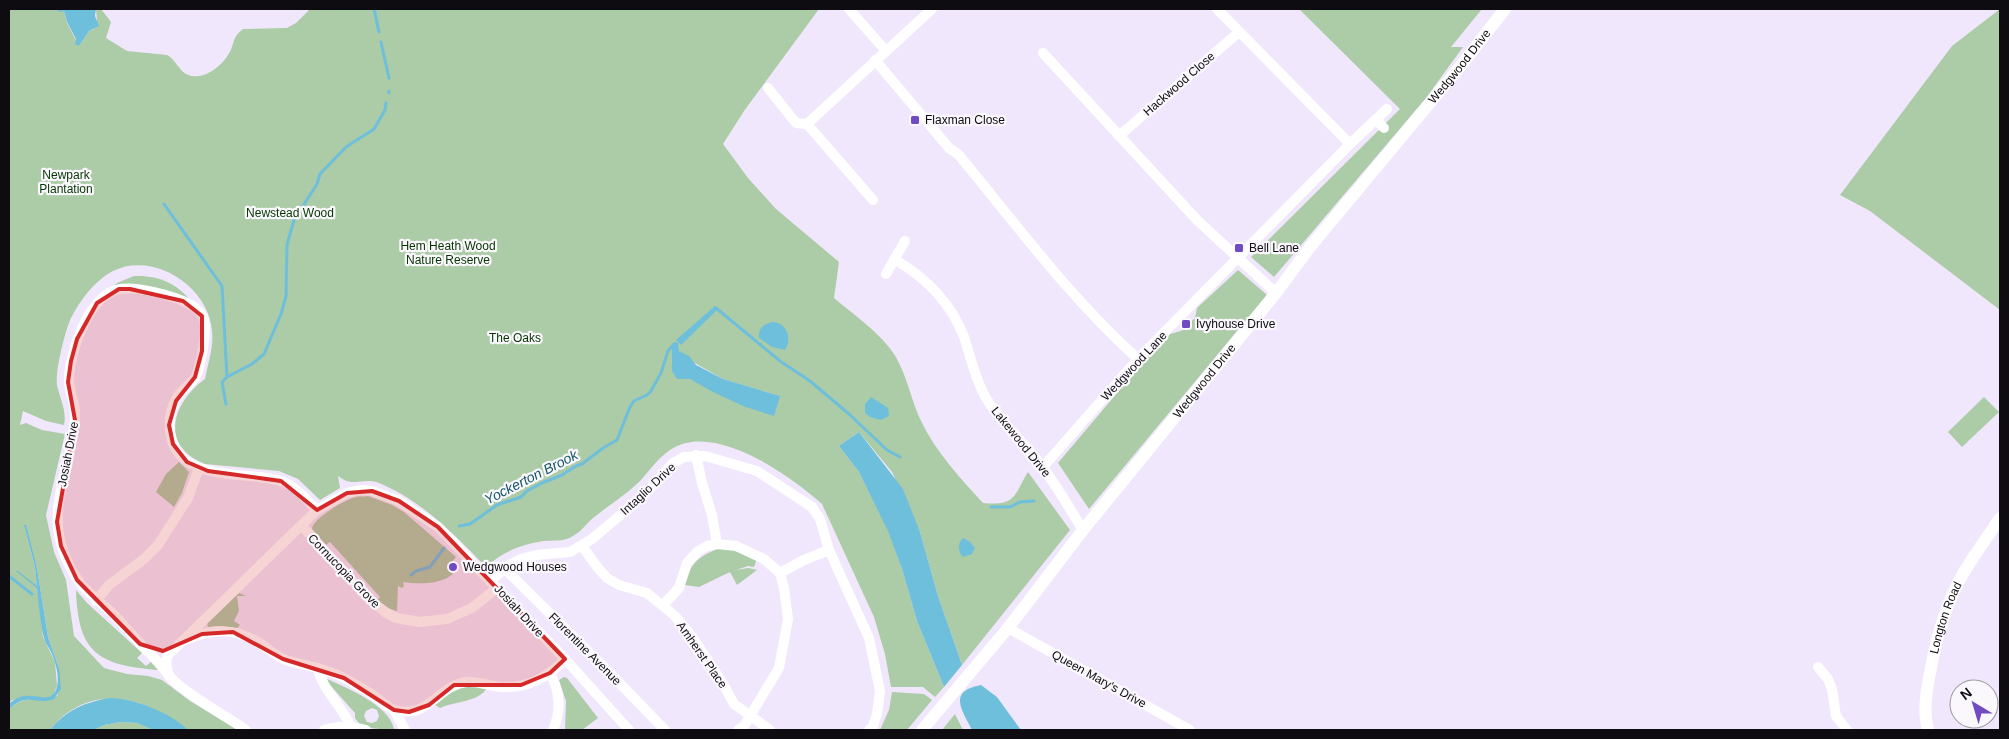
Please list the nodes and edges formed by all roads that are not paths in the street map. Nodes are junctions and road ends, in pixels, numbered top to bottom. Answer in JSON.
{"nodes":[{"id":1,"x":849,"y":9,"type":"edge"},
{"id":2,"x":932,"y":9,"type":"edge"},
{"id":3,"x":1216,"y":9,"type":"edge"},
{"id":4,"x":1505,"y":9,"type":"edge"},
{"id":5,"x":1238,"y":32,"type":"junction"},
{"id":6,"x":886,"y":50,"type":"junction"},
{"id":7,"x":1043,"y":53,"type":"dead end"},
{"id":8,"x":875,"y":60,"type":"junction"},
{"id":9,"x":768,"y":88,"type":"dead end"},
{"id":10,"x":1388,"y":110,"type":"dead end"},
{"id":11,"x":1376,"y":120,"type":"junction"},
{"id":12,"x":807,"y":124,"type":"junction"},
{"id":13,"x":1384,"y":128,"type":"dead end"},
{"id":14,"x":1119,"y":136,"type":"junction"},
{"id":15,"x":1350,"y":144,"type":"junction"},
{"id":16,"x":873,"y":200,"type":"dead end"},
{"id":17,"x":905,"y":241,"type":"dead end"},
{"id":18,"x":894,"y":259,"type":"junction"},
{"id":19,"x":1238,"y":259,"type":"junction"},
{"id":20,"x":886,"y":274,"type":"dead end"},
{"id":21,"x":1276,"y":293,"type":"junction"},
{"id":22,"x":1138,"y":359,"type":"junction"},
{"id":23,"x":696,"y":455,"type":"junction"},
{"id":24,"x":198,"y":468,"type":"junction"},
{"id":25,"x":1043,"y":468,"type":"junction"},
{"id":26,"x":318,"y":510,"type":"junction"},
{"id":27,"x":2000,"y":518,"type":"edge"},
{"id":28,"x":302,"y":526,"type":"junction"},
{"id":29,"x":1083,"y":530,"type":"junction"},
{"id":30,"x":717,"y":544,"type":"junction"},
{"id":31,"x":582,"y":546,"type":"junction"},
{"id":32,"x":829,"y":550,"type":"junction"},
{"id":33,"x":504,"y":568,"type":"junction"},
{"id":34,"x":780,"y":573,"type":"junction"},
{"id":35,"x":494,"y":584,"type":"junction"},
{"id":36,"x":96,"y":601,"type":"junction"},
{"id":37,"x":663,"y":605,"type":"junction"},
{"id":38,"x":1008,"y":628,"type":"junction"},
{"id":39,"x":140,"y":644,"type":"junction"},
{"id":40,"x":177,"y":645,"type":"junction"},
{"id":41,"x":565,"y":660,"type":"junction"},
{"id":42,"x":1818,"y":667,"type":"dead end"},
{"id":43,"x":318,"y":668,"type":"junction"},
{"id":44,"x":550,"y":673,"type":"junction"},
{"id":45,"x":169,"y":676,"type":"junction"},
{"id":46,"x":394,"y":710,"type":"junction"},
{"id":47,"x":750,"y":717,"type":"junction"},
{"id":48,"x":351,"y":727,"type":"junction"},
{"id":49,"x":246,"y":730,"type":"edge"},
{"id":50,"x":324,"y":730,"type":"edge"},
{"id":51,"x":366,"y":730,"type":"edge"},
{"id":52,"x":405,"y":730,"type":"edge"},
{"id":53,"x":554,"y":730,"type":"edge"},
{"id":54,"x":630,"y":730,"type":"edge"},
{"id":55,"x":665,"y":730,"type":"edge"},
{"id":56,"x":738,"y":730,"type":"edge"},
{"id":57,"x":770,"y":730,"type":"edge"},
{"id":58,"x":869,"y":730,"type":"edge"},
{"id":59,"x":922,"y":730,"type":"edge"},
{"id":60,"x":1190,"y":730,"type":"edge"},
{"id":61,"x":1848,"y":730,"type":"edge"},
{"id":62,"x":1926,"y":730,"type":"edge"}],
"edges":[{"from":1,"to":6,"type":"street"},
{"from":2,"to":6,"type":"street"},
{"from":3,"to":5,"type":"street"},
{"from":4,"to":21,"type":"street","name":"Wedgwood Drive"},
{"from":5,"to":14,"type":"street","name":"Hackwood Close"},
{"from":5,"to":15,"type":"street"},
{"from":6,"to":8,"type":"street"},
{"from":7,"to":14,"type":"street"},
{"from":8,"to":12,"type":"street"},
{"from":8,"to":22,"type":"street"},
{"from":9,"to":12,"type":"street"},
{"from":10,"to":11,"type":"street","name":"Wedgwood Lane"},
{"from":11,"to":13,"type":"street"},
{"from":11,"to":15,"type":"street","name":"Wedgwood Lane"},
{"from":12,"to":16,"type":"street"},
{"from":14,"to":19,"type":"street"},
{"from":15,"to":19,"type":"street","name":"Wedgwood Lane"},
{"from":17,"to":18,"type":"street"},
{"from":18,"to":20,"type":"street"},
{"from":18,"to":25,"type":"street","name":"Lakewood Drive"},
{"from":19,"to":21,"type":"street"},
{"from":19,"to":22,"type":"street","name":"Wedgwood Lane"},
{"from":21,"to":29,"type":"street","name":"Wedgwood Drive"},
{"from":22,"to":25,"type":"street","name":"Wedgwood Lane"},
{"from":23,"to":30,"type":"street"},
{"from":23,"to":31,"type":"street","name":"Intaglio Drive"},
{"from":23,"to":32,"type":"street","name":"Intaglio Drive"},
{"from":24,"to":26,"type":"street","name":"Josiah Drive"},
{"from":24,"to":36,"type":"street"},
{"from":24,"to":36,"type":"street","name":"Josiah Drive"},
{"from":25,"to":29,"type":"street","name":"Lakewood Drive"},
{"from":26,"to":28,"type":"street","name":"Josiah Drive"},
{"from":26,"to":35,"type":"street","name":"Josiah Drive"},
{"from":27,"to":62,"type":"street","name":"Longton Road"},
{"from":28,"to":35,"type":"street","name":"Cornucopia Grove"},
{"from":28,"to":40,"type":"street","name":"Josiah Drive"},
{"from":29,"to":38,"type":"street","name":"Wedgwood Drive"},
{"from":30,"to":34,"type":"street"},
{"from":30,"to":37,"type":"street"},
{"from":31,"to":33,"type":"street","name":"Intaglio Drive"},
{"from":31,"to":37,"type":"street","name":"Amherst Place"},
{"from":32,"to":34,"type":"street"},
{"from":32,"to":58,"type":"street","name":"Intaglio Drive"},
{"from":33,"to":35,"type":"street","name":"Intaglio Drive"},
{"from":33,"to":55,"type":"street","name":"Florentine Avenue"},
{"from":34,"to":47,"type":"street"},
{"from":35,"to":41,"type":"street","name":"Josiah Drive"},
{"from":36,"to":39,"type":"street","name":"Josiah Drive"},
{"from":37,"to":47,"type":"street","name":"Amherst Place"},
{"from":38,"to":59,"type":"street","name":"Wedgwood Drive"},
{"from":38,"to":60,"type":"street","name":"Queen Mary's Drive"},
{"from":39,"to":40,"type":"street"},
{"from":39,"to":45,"type":"street","name":"Josiah Drive"},
{"from":40,"to":43,"type":"street"},
{"from":40,"to":45,"type":"street"},
{"from":41,"to":44,"type":"street"},
{"from":41,"to":54,"type":"street","name":"Josiah Drive"},
{"from":42,"to":61,"type":"street"},
{"from":43,"to":46,"type":"street"},
{"from":43,"to":48,"type":"street"},
{"from":44,"to":46,"type":"street"},
{"from":44,"to":53,"type":"street"},
{"from":45,"to":49,"type":"street","name":"Josiah Drive"},
{"from":46,"to":52,"type":"street"},
{"from":47,"to":56,"type":"street"},
{"from":47,"to":57,"type":"street"},
{"from":48,"to":50,"type":"street"},
{"from":48,"to":51,"type":"street"}]}
